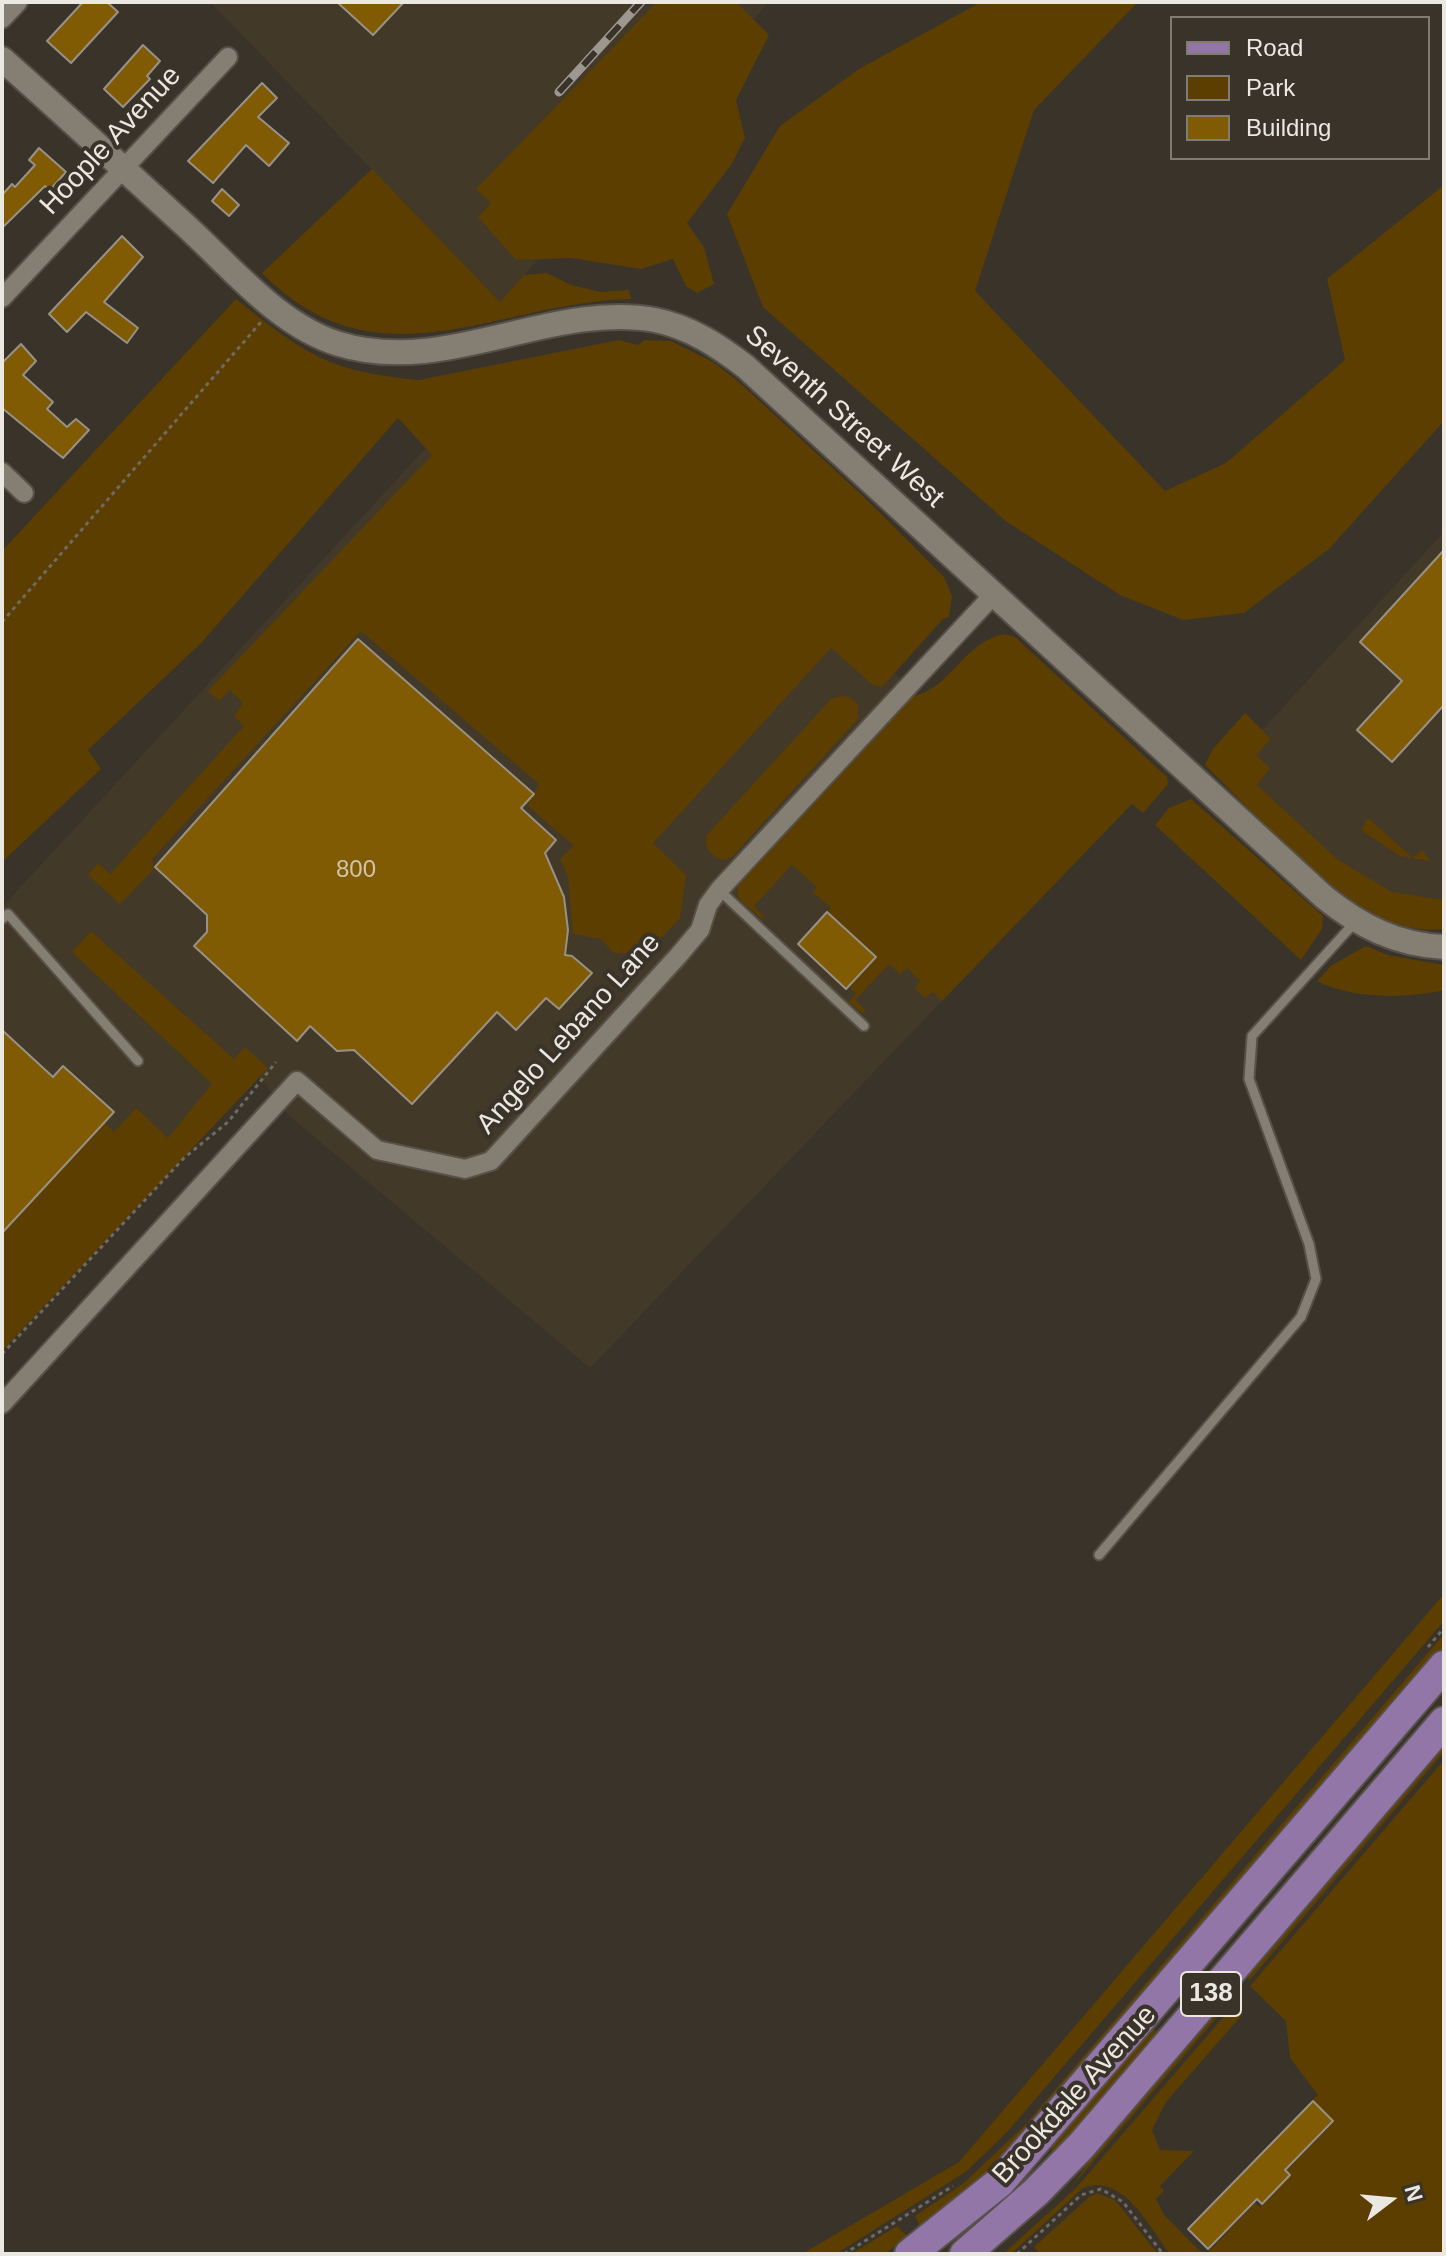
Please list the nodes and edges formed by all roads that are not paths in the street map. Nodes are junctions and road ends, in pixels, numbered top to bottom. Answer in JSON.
{"nodes":[{"id":1,"x":18,"y":2,"type":"edge"},
{"id":2,"x":2,"y":19,"type":"edge"},
{"id":3,"x":228,"y":57,"type":"dead end"},
{"id":4,"x":2,"y":59,"type":"edge"},
{"id":5,"x":123,"y":168,"type":"junction"},
{"id":6,"x":2,"y":298,"type":"edge"},
{"id":7,"x":2,"y":472,"type":"edge"},
{"id":8,"x":24,"y":493,"type":"dead end"},
{"id":9,"x":995,"y":593,"type":"junction"},
{"id":10,"x":719,"y":890,"type":"junction"},
{"id":11,"x":2,"y":919,"type":"edge"},
{"id":12,"x":1356,"y":921,"type":"junction"},
{"id":13,"x":1444,"y":947,"type":"edge"},
{"id":14,"x":864,"y":1026,"type":"dead end"},
{"id":15,"x":138,"y":1061,"type":"dead end"},
{"id":16,"x":3,"y":1401,"type":"edge"},
{"id":17,"x":1099,"y":1555,"type":"dead end"},
{"id":18,"x":1434,"y":1660,"type":"edge"},
{"id":19,"x":1444,"y":1722,"type":"edge"},
{"id":20,"x":921,"y":2251,"type":"edge"},
{"id":21,"x":965,"y":2254,"type":"edge"}],
"edges":[{"from":1,"to":2,"type":"street"},
{"from":3,"to":5,"type":"street","name":"Hoople Avenue"},
{"from":4,"to":5,"type":"street","name":"Seventh Street West"},
{"from":5,"to":6,"type":"street","name":"Hoople Avenue"},
{"from":5,"to":9,"type":"street","name":"Seventh Street West"},
{"from":7,"to":8,"type":"street"},
{"from":9,"to":10,"type":"street","name":"Angelo Lebano Lane"},
{"from":9,"to":12,"type":"street","name":"Seventh Street West"},
{"from":10,"to":14,"type":"lane"},
{"from":10,"to":16,"type":"street","name":"Angelo Lebano Lane"},
{"from":11,"to":15,"type":"lane"},
{"from":12,"to":13,"type":"street","name":"Seventh Street West"},
{"from":12,"to":17,"type":"lane"},
{"from":18,"to":20,"type":"main road","name":"Brookdale Avenue","number":"138"},
{"from":19,"to":21,"type":"main road","name":"Brookdale Avenue","number":"138"}]}
